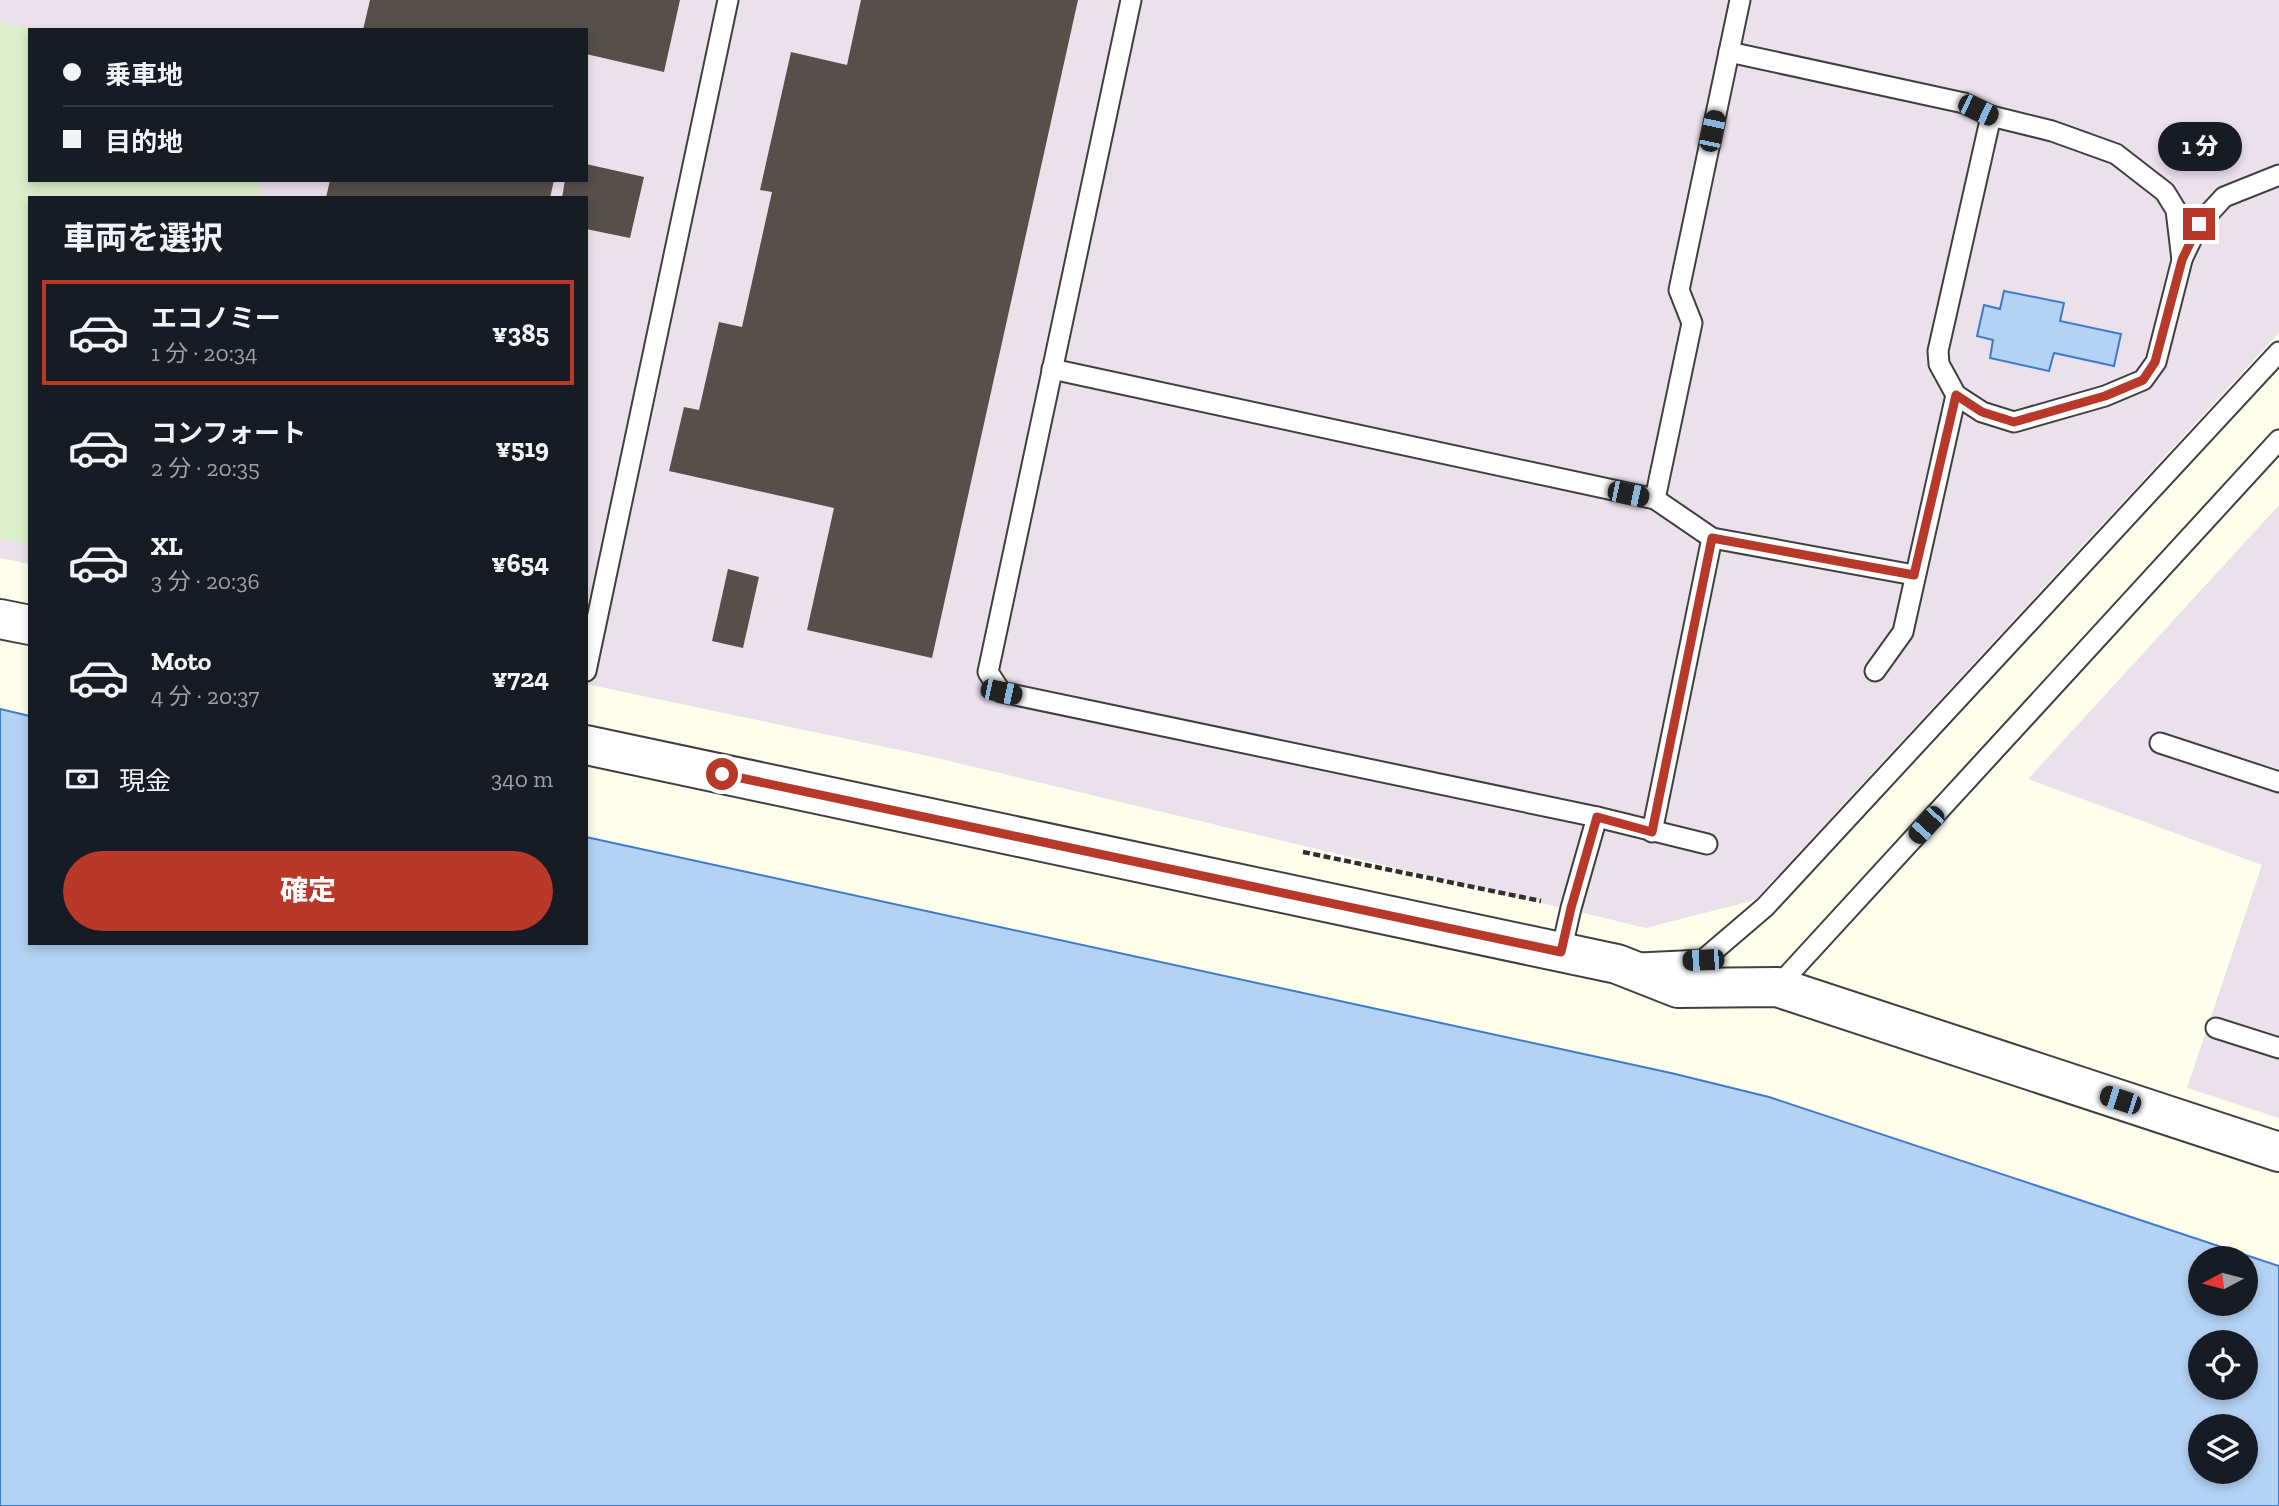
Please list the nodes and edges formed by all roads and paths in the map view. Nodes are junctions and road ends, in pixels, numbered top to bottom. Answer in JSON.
{"nodes":[{"id":1,"x":728,"y":0,"type":"edge"},
{"id":2,"x":1131,"y":0,"type":"edge"},
{"id":3,"x":1740,"y":0,"type":"edge"},
{"id":4,"x":1729,"y":52,"type":"junction"},
{"id":5,"x":1991,"y":116,"type":"junction"},
{"id":6,"x":2279,"y":175,"type":"edge"},
{"id":7,"x":2182,"y":260,"type":"junction"},
{"id":8,"x":2279,"y":352,"type":"edge"},
{"id":9,"x":1052,"y":369,"type":"junction"},
{"id":10,"x":1956,"y":395,"type":"junction"},
{"id":11,"x":2279,"y":440,"type":"edge"},
{"id":12,"x":1654,"y":499,"type":"junction"},
{"id":13,"x":1712,"y":538,"type":"junction"},
{"id":14,"x":1914,"y":575,"type":"junction"},
{"id":15,"x":0,"y":619,"type":"edge"},
{"id":16,"x":28,"y":625,"type":"edge"},
{"id":17,"x":588,"y":662,"type":"edge"},
{"id":18,"x":1875,"y":671,"type":"dead end"},
{"id":19,"x":2160,"y":743,"type":"dead end"},
{"id":20,"x":588,"y":745,"type":"edge"},
{"id":21,"x":2279,"y":782,"type":"edge"},
{"id":22,"x":1597,"y":817,"type":"junction"},
{"id":23,"x":1652,"y":832,"type":"junction"},
{"id":24,"x":1707,"y":844,"type":"dead end"},
{"id":25,"x":1561,"y":952,"type":"junction"},
{"id":26,"x":1617,"y":964,"type":"junction"},
{"id":27,"x":1777,"y":987,"type":"junction"},
{"id":28,"x":2216,"y":1028,"type":"dead end"},
{"id":29,"x":2279,"y":1048,"type":"edge"},
{"id":30,"x":2279,"y":1152,"type":"edge"}],
"edges":[{"from":1,"to":17,"type":"lane"},
{"from":2,"to":9,"type":"lane"},
{"from":3,"to":4,"type":"lane"},
{"from":4,"to":5,"type":"lane"},
{"from":4,"to":12,"type":"lane"},
{"from":5,"to":7,"type":"lane"},
{"from":5,"to":10,"type":"lane"},
{"from":6,"to":7,"type":"lane"},
{"from":7,"to":10,"type":"lane"},
{"from":8,"to":26,"type":"lane"},
{"from":9,"to":12,"type":"lane"},
{"from":9,"to":22,"type":"lane"},
{"from":10,"to":14,"type":"lane"},
{"from":11,"to":27,"type":"lane"},
{"from":12,"to":13,"type":"lane"},
{"from":13,"to":14,"type":"lane"},
{"from":13,"to":23,"type":"lane"},
{"from":14,"to":18,"type":"lane"},
{"from":15,"to":16,"type":"street"},
{"from":19,"to":21,"type":"lane"},
{"from":20,"to":25,"type":"street"},
{"from":22,"to":23,"type":"lane"},
{"from":22,"to":25,"type":"lane"},
{"from":23,"to":24,"type":"lane"},
{"from":25,"to":26,"type":"street"},
{"from":26,"to":27,"type":"street"},
{"from":27,"to":30,"type":"street"},
{"from":28,"to":29,"type":"lane"}]}
